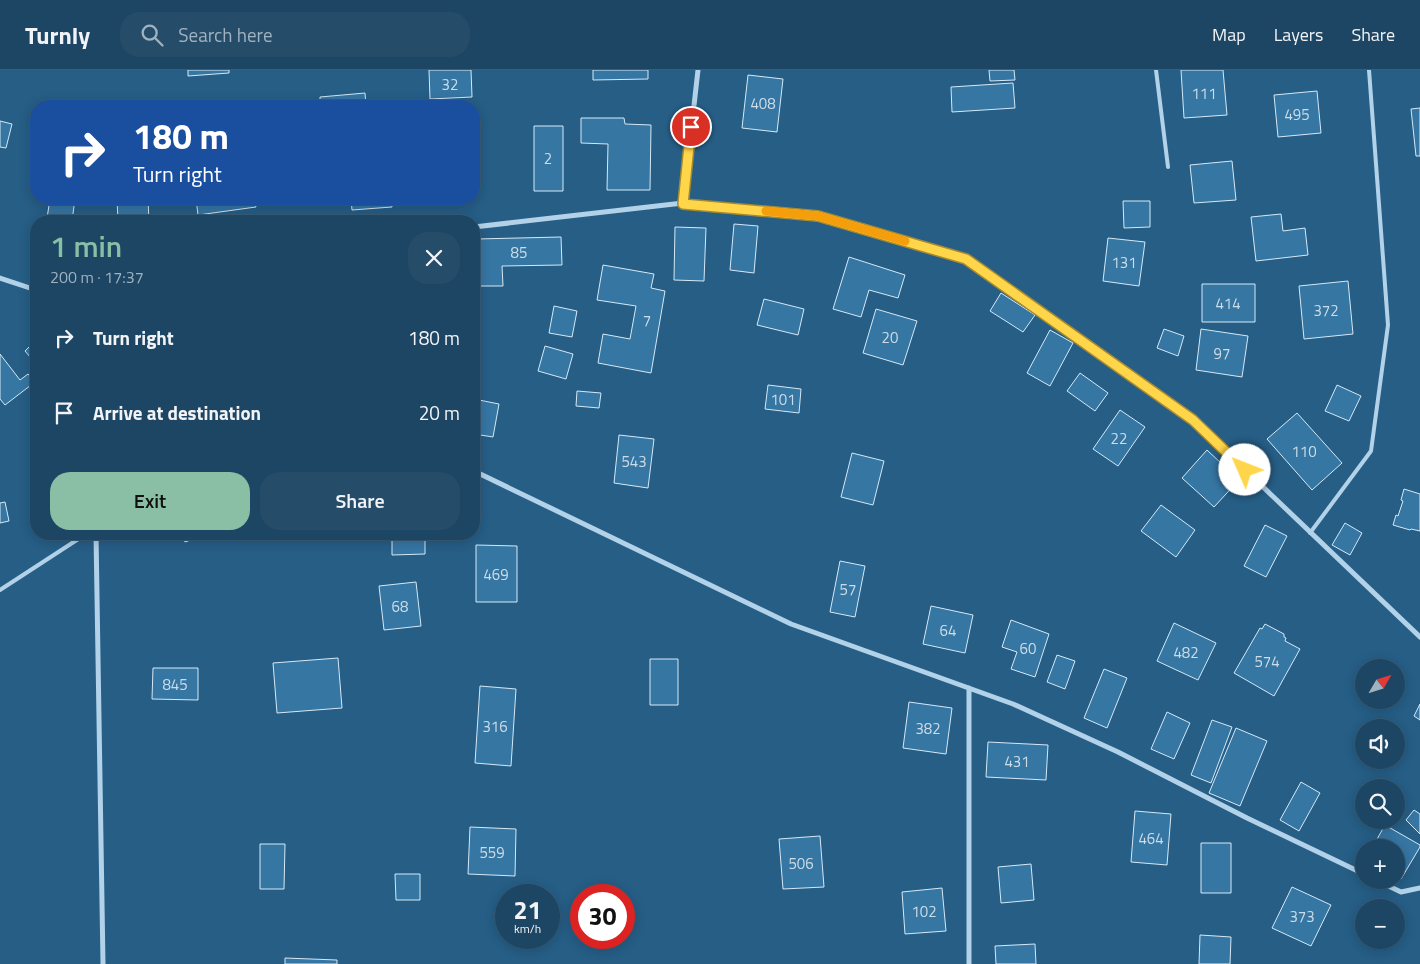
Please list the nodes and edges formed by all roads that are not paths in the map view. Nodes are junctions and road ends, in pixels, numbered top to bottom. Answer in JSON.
{"nodes":[{"id":1,"x":698,"y":70,"type":"edge"},
{"id":2,"x":1156,"y":70,"type":"edge"},
{"id":3,"x":1369,"y":70,"type":"edge"},
{"id":4,"x":1168,"y":167,"type":"dead end"},
{"id":5,"x":683,"y":204,"type":"junction"},
{"id":6,"x":480,"y":226,"type":"edge"},
{"id":7,"x":0,"y":278,"type":"edge"},
{"id":8,"x":30,"y":288,"type":"edge"},
{"id":9,"x":480,"y":474,"type":"edge"},
{"id":10,"x":1310,"y":533,"type":"junction"},
{"id":11,"x":77,"y":540,"type":"edge"},
{"id":12,"x":96,"y":540,"type":"edge"},
{"id":13,"x":0,"y":590,"type":"edge"},
{"id":14,"x":1420,"y":637,"type":"edge"},
{"id":15,"x":969,"y":688,"type":"junction"},
{"id":16,"x":1355,"y":870,"type":"edge"},
{"id":17,"x":1420,"y":888,"type":"edge"},
{"id":18,"x":1395,"y":889,"type":"edge"},
{"id":19,"x":103,"y":964,"type":"edge"},
{"id":20,"x":969,"y":964,"type":"edge"}],
"edges":[{"from":1,"to":5,"type":"street"},
{"from":2,"to":4,"type":"lane"},
{"from":3,"to":10,"type":"lane"},
{"from":5,"to":6,"type":"street"},
{"from":5,"to":10,"type":"street"},
{"from":7,"to":8,"type":"street"},
{"from":9,"to":15,"type":"street"},
{"from":10,"to":14,"type":"street"},
{"from":11,"to":13,"type":"lane"},
{"from":12,"to":19,"type":"street"},
{"from":15,"to":16,"type":"street"},
{"from":15,"to":20,"type":"street"},
{"from":17,"to":18,"type":"street"}]}
